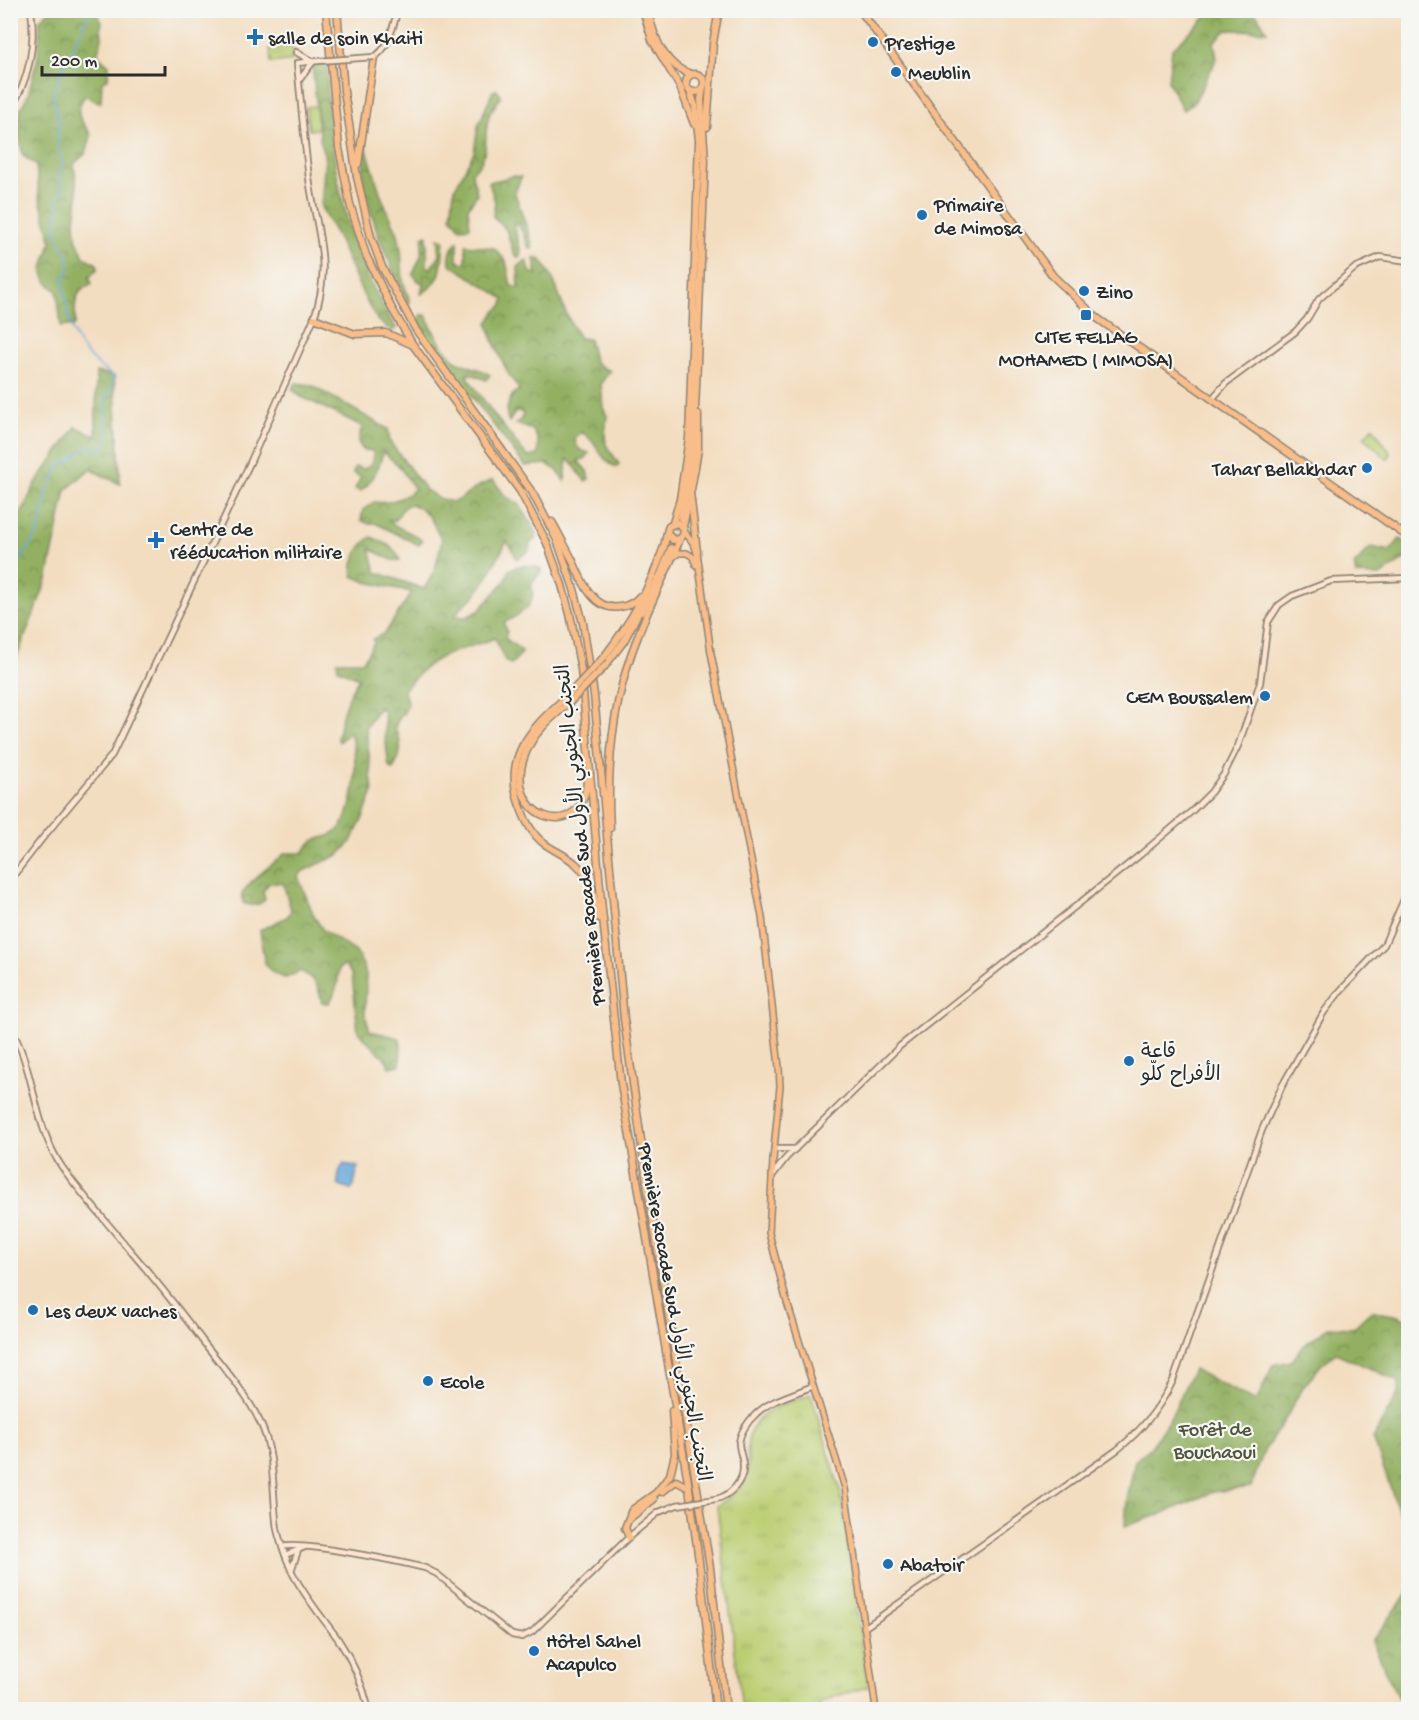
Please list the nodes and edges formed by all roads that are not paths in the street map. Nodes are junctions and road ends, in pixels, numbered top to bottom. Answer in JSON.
{"nodes":[{"id":1,"x":31,"y":10,"type":"edge"},
{"id":2,"x":326,"y":10,"type":"edge"},
{"id":3,"x":337,"y":10,"type":"edge"},
{"id":4,"x":398,"y":10,"type":"edge"},
{"id":5,"x":646,"y":10,"type":"edge"},
{"id":6,"x":719,"y":10,"type":"edge"},
{"id":7,"x":860,"y":10,"type":"edge"},
{"id":8,"x":296,"y":52,"type":"dead end"},
{"id":9,"x":658,"y":52,"type":"junction"},
{"id":10,"x":374,"y":57,"type":"junction"},
{"id":11,"x":712,"y":59,"type":"junction"},
{"id":12,"x":315,"y":62,"type":"junction"},
{"id":13,"x":691,"y":74,"type":"junction"},
{"id":14,"x":703,"y":79,"type":"junction"},
{"id":15,"x":299,"y":81,"type":"junction"},
{"id":16,"x":686,"y":84,"type":"junction"},
{"id":17,"x":703,"y":87,"type":"junction"},
{"id":18,"x":690,"y":91,"type":"junction"},
{"id":19,"x":10,"y":109,"type":"edge"},
{"id":20,"x":698,"y":148,"type":"junction"},
{"id":21,"x":705,"y":160,"type":"junction"},
{"id":22,"x":357,"y":177,"type":"junction"},
{"id":23,"x":1408,"y":261,"type":"edge"},
{"id":24,"x":314,"y":318,"type":"junction"},
{"id":25,"x":400,"y":323,"type":"junction"},
{"id":26,"x":391,"y":335,"type":"junction"},
{"id":27,"x":413,"y":345,"type":"junction"},
{"id":28,"x":695,"y":390,"type":"junction"},
{"id":29,"x":1212,"y":399,"type":"junction"},
{"id":30,"x":532,"y":492,"type":"junction"},
{"id":31,"x":690,"y":492,"type":"junction"},
{"id":32,"x":681,"y":518,"type":"tunnel mouth"},
{"id":33,"x":673,"y":523,"type":"junction"},
{"id":34,"x":684,"y":529,"type":"junction"},
{"id":35,"x":667,"y":533,"type":"junction"},
{"id":36,"x":1408,"y":537,"type":"edge"},
{"id":37,"x":679,"y":539,"type":"junction"},
{"id":38,"x":671,"y":548,"type":"tunnel mouth"},
{"id":39,"x":697,"y":552,"type":"junction"},
{"id":40,"x":673,"y":557,"type":"junction"},
{"id":41,"x":697,"y":567,"type":"junction"},
{"id":42,"x":1408,"y":578,"type":"edge"},
{"id":43,"x":649,"y":583,"type":"junction"},
{"id":44,"x":652,"y":592,"type":"junction"},
{"id":45,"x":702,"y":594,"type":"junction"},
{"id":46,"x":624,"y":641,"type":"junction"},
{"id":47,"x":626,"y":670,"type":"junction"},
{"id":48,"x":570,"y":698,"type":"junction"},
{"id":49,"x":585,"y":707,"type":"junction"},
{"id":50,"x":10,"y":880,"type":"edge"},
{"id":51,"x":1408,"y":890,"type":"edge"},
{"id":52,"x":619,"y":952,"type":"junction"},
{"id":53,"x":609,"y":975,"type":"junction"},
{"id":54,"x":10,"y":1027,"type":"edge"},
{"id":55,"x":774,"y":1149,"type":"junction"},
{"id":56,"x":795,"y":1149,"type":"junction"},
{"id":57,"x":771,"y":1178,"type":"junction"},
{"id":58,"x":813,"y":1386,"type":"junction"},
{"id":59,"x":673,"y":1398,"type":"junction"},
{"id":60,"x":689,"y":1488,"type":"junction"},
{"id":61,"x":629,"y":1519,"type":"junction"},
{"id":62,"x":629,"y":1537,"type":"junction"},
{"id":63,"x":280,"y":1539,"type":"junction"},
{"id":64,"x":282,"y":1547,"type":"junction"},
{"id":65,"x":297,"y":1548,"type":"junction"},
{"id":66,"x":285,"y":1555,"type":"junction"},
{"id":67,"x":291,"y":1570,"type":"junction"},
{"id":68,"x":864,"y":1628,"type":"junction"},
{"id":69,"x":369,"y":1710,"type":"edge"},
{"id":70,"x":716,"y":1710,"type":"edge"},
{"id":71,"x":726,"y":1710,"type":"edge"},
{"id":72,"x":876,"y":1710,"type":"edge"}],
"edges":[{"from":1,"to":19,"type":"main road"},
{"from":2,"to":25,"type":"highway","name":"Première Rocade Sud التجنب الجنوبي الأول"},
{"from":3,"to":22,"type":"highway","name":"Première Rocade Sud التجنب الجنوبي الأول"},
{"from":4,"to":10,"type":"main road"},
{"from":5,"to":9,"type":"highway"},
{"from":5,"to":13,"type":"highway"},
{"from":6,"to":11,"type":"highway"},
{"from":7,"to":29,"type":"highway"},
{"from":8,"to":12,"type":"main road"},
{"from":9,"to":16,"type":"highway"},
{"from":9,"to":20,"type":"highway"},
{"from":10,"to":12,"type":"main road","bridge":true},
{"from":10,"to":22,"type":"highway"},
{"from":11,"to":14,"type":"highway"},
{"from":11,"to":21,"type":"highway"},
{"from":12,"to":15,"type":"main road"},
{"from":12,"to":15,"type":"main road"},
{"from":13,"to":14,"type":"highway"},
{"from":13,"to":16,"type":"highway"},
{"from":14,"to":17,"type":"highway"},
{"from":15,"to":24,"type":"main road"},
{"from":16,"to":18,"type":"highway"},
{"from":17,"to":18,"type":"highway"},
{"from":17,"to":21,"type":"highway"},
{"from":18,"to":20,"type":"highway"},
{"from":20,"to":33,"type":"highway"},
{"from":21,"to":28,"type":"highway"},
{"from":22,"to":30,"type":"highway","name":"Première Rocade Sud التجنب الجنوبي الأول"},
{"from":23,"to":29,"type":"main road"},
{"from":24,"to":26,"type":"highway"},
{"from":24,"to":50,"type":"main road"},
{"from":25,"to":26,"type":"highway"},
{"from":25,"to":27,"type":"highway","name":"Première Rocade Sud التجنب الجنوبي الأول"},
{"from":26,"to":27,"type":"highway"},
{"from":27,"to":49,"type":"highway","name":"Première Rocade Sud التجنب الجنوبي الأول"},
{"from":28,"to":31,"type":"highway"},
{"from":28,"to":32,"type":"highway"},
{"from":29,"to":36,"type":"highway"},
{"from":30,"to":43,"type":"highway"},
{"from":30,"to":52,"type":"highway","name":"Première Rocade Sud التجنب الجنوبي الأول"},
{"from":31,"to":34,"type":"highway"},
{"from":31,"to":39,"type":"highway"},
{"from":33,"to":34,"type":"highway"},
{"from":33,"to":35,"type":"highway"},
{"from":34,"to":37,"type":"highway"},
{"from":34,"to":39,"type":"main road"},
{"from":35,"to":37,"type":"highway"},
{"from":35,"to":43,"type":"highway"},
{"from":37,"to":40,"type":"highway"},
{"from":37,"to":41,"type":"main road"},
{"from":37,"to":46,"type":"highway"},
{"from":38,"to":44,"type":"highway"},
{"from":39,"to":45,"type":"main road"},
{"from":40,"to":41,"type":"main road"},
{"from":40,"to":47,"type":"highway"},
{"from":41,"to":45,"type":"main road"},
{"from":42,"to":56,"type":"main road"},
{"from":43,"to":48,"type":"highway","bridge":true},
{"from":44,"to":46,"type":"highway"},
{"from":44,"to":47,"type":"highway"},
{"from":45,"to":55,"type":"main road"},
{"from":46,"to":48,"type":"highway","bridge":true},
{"from":47,"to":52,"type":"highway"},
{"from":48,"to":49,"type":"highway"},
{"from":48,"to":53,"type":"highway"},
{"from":49,"to":53,"type":"highway","name":"Première Rocade Sud التجنب الجنوبي الأول"},
{"from":51,"to":68,"type":"main road"},
{"from":52,"to":71,"type":"highway","name":"Première Rocade Sud التجنب الجنوبي الأول"},
{"from":53,"to":59,"type":"highway","name":"Première Rocade Sud التجنب الجنوبي الأول"},
{"from":54,"to":63,"type":"main road"},
{"from":55,"to":56,"type":"main road"},
{"from":55,"to":57,"type":"main road"},
{"from":56,"to":57,"type":"main road"},
{"from":57,"to":58,"type":"main road"},
{"from":58,"to":62,"type":"main road","bridge":true},
{"from":58,"to":68,"type":"main road"},
{"from":59,"to":60,"type":"highway","name":"Première Rocade Sud التجنب الجنوبي الأول"},
{"from":59,"to":61,"type":"highway"},
{"from":60,"to":61,"type":"highway"},
{"from":60,"to":70,"type":"highway","name":"Première Rocade Sud التجنب الجنوبي الأول"},
{"from":61,"to":62,"type":"highway"},
{"from":62,"to":65,"type":"main road"},
{"from":63,"to":64,"type":"main road"},
{"from":63,"to":65,"type":"main road"},
{"from":64,"to":65,"type":"main road"},
{"from":64,"to":66,"type":"main road"},
{"from":65,"to":66,"type":"main road"},
{"from":65,"to":67,"type":"main road"},
{"from":66,"to":67,"type":"main road"},
{"from":67,"to":69,"type":"main road"},
{"from":68,"to":72,"type":"main road"}]}
